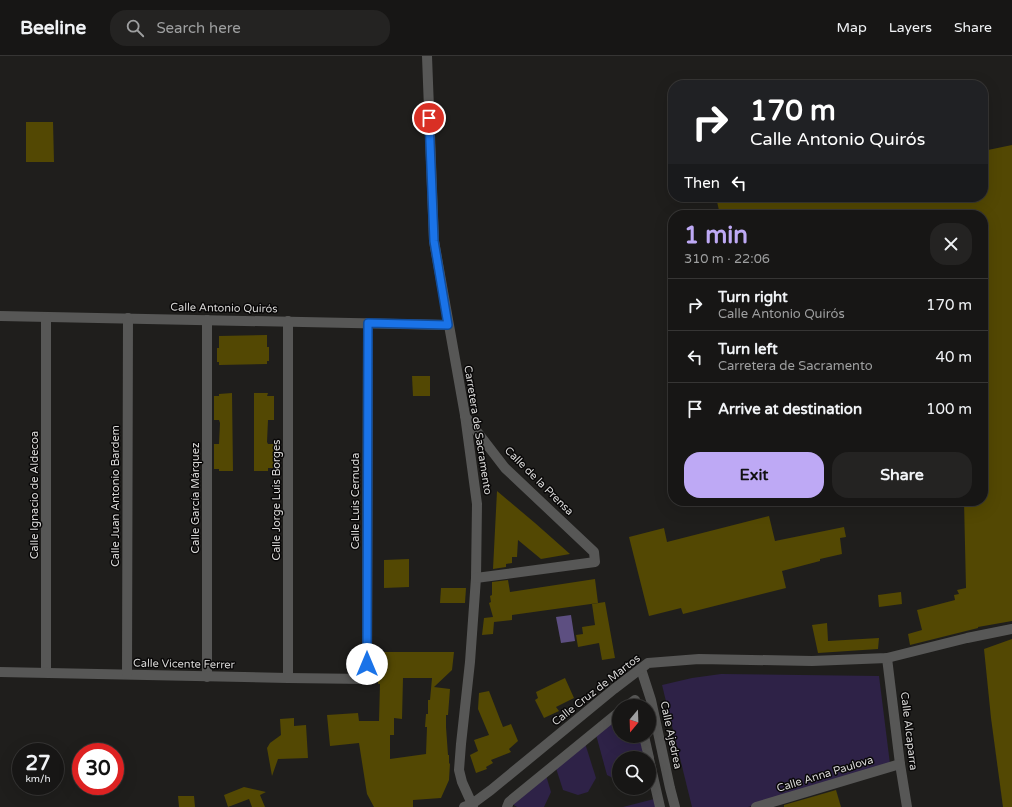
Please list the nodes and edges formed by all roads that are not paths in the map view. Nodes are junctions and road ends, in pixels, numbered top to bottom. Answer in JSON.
{"nodes":[{"id":1,"x":427,"y":56,"type":"edge"},
{"id":2,"x":0,"y":316,"type":"edge"},
{"id":3,"x":46,"y":317,"type":"junction"},
{"id":4,"x":128,"y":318,"type":"junction"},
{"id":5,"x":206,"y":320,"type":"junction"},
{"id":6,"x":288,"y":321,"type":"junction"},
{"id":7,"x":368,"y":323,"type":"junction"},
{"id":8,"x":448,"y":325,"type":"junction"},
{"id":9,"x":465,"y":415,"type":"junction"},
{"id":10,"x":476,"y":578,"type":"junction"},
{"id":11,"x":1012,"y":629,"type":"edge"},
{"id":12,"x":887,"y":658,"type":"junction"},
{"id":13,"x":641,"y":668,"type":"junction"},
{"id":14,"x":0,"y":672,"type":"edge"},
{"id":15,"x":46,"y":672,"type":"junction"},
{"id":16,"x":126,"y":674,"type":"junction"},
{"id":17,"x":207,"y":677,"type":"junction"},
{"id":18,"x":288,"y":678,"type":"junction"},
{"id":19,"x":366,"y":679,"type":"joint"},
{"id":20,"x":612,"y":718,"type":"edge"},
{"id":21,"x":900,"y":764,"type":"junction"},
{"id":22,"x":656,"y":789,"type":"edge"},
{"id":23,"x":470,"y":806,"type":"edge"},
{"id":24,"x":507,"y":807,"type":"edge"},
{"id":25,"x":660,"y":807,"type":"edge"},
{"id":26,"x":675,"y":807,"type":"edge"},
{"id":27,"x":756,"y":807,"type":"edge"},
{"id":28,"x":907,"y":807,"type":"edge"}],
"edges":[{"from":1,"to":8,"type":"street","name":"Carretera de Sacramento"},
{"from":2,"to":3,"type":"street","name":"Calle Antonio Quirós"},
{"from":3,"to":4,"type":"street","name":"Calle Antonio Quirós"},
{"from":3,"to":15,"type":"street","name":"Calle Ignacio de Aldecoa"},
{"from":4,"to":5,"type":"street","name":"Calle Antonio Quirós"},
{"from":4,"to":16,"type":"street","name":"Calle Juan Antonio Bardem"},
{"from":5,"to":6,"type":"street","name":"Calle Antonio Quirós"},
{"from":5,"to":17,"type":"street","name":"Calle García Márquez"},
{"from":6,"to":7,"type":"street","name":"Calle Antonio Quirós"},
{"from":6,"to":18,"type":"street","name":"Calle Jorge Luis Borges"},
{"from":7,"to":8,"type":"street","name":"Calle Antonio Quirós"},
{"from":7,"to":19,"type":"street","name":"Calle Luis Cernuda"},
{"from":8,"to":9,"type":"street","name":"Carretera de Sacramento"},
{"from":9,"to":10,"type":"street","name":"Carretera de Sacramento"},
{"from":9,"to":10,"type":"street","name":"Calle de la Prensa"},
{"from":10,"to":23,"type":"street","name":"Carretera de Sacramento"},
{"from":11,"to":12,"type":"street","name":"Calle Cruz de Martos"},
{"from":12,"to":13,"type":"street","name":"Calle Cruz de Martos"},
{"from":12,"to":21,"type":"street","name":"Calle Alcaparra"},
{"from":13,"to":23,"type":"street","name":"Calle Cruz de Martos"},
{"from":13,"to":26,"type":"street","name":"Calle Ajedrea"},
{"from":14,"to":15,"type":"street","name":"Calle Vicente Ferrer"},
{"from":15,"to":16,"type":"street","name":"Calle Vicente Ferrer"},
{"from":16,"to":17,"type":"street","name":"Calle Vicente Ferrer"},
{"from":17,"to":18,"type":"street","name":"Calle Vicente Ferrer"},
{"from":18,"to":19,"type":"street","name":"Calle Vicente Ferrer"},
{"from":20,"to":24,"type":"street"},
{"from":21,"to":27,"type":"street","name":"Calle Anna Paulova"},
{"from":21,"to":28,"type":"street","name":"Calle Alcaparra"},
{"from":22,"to":25,"type":"street"}]}
